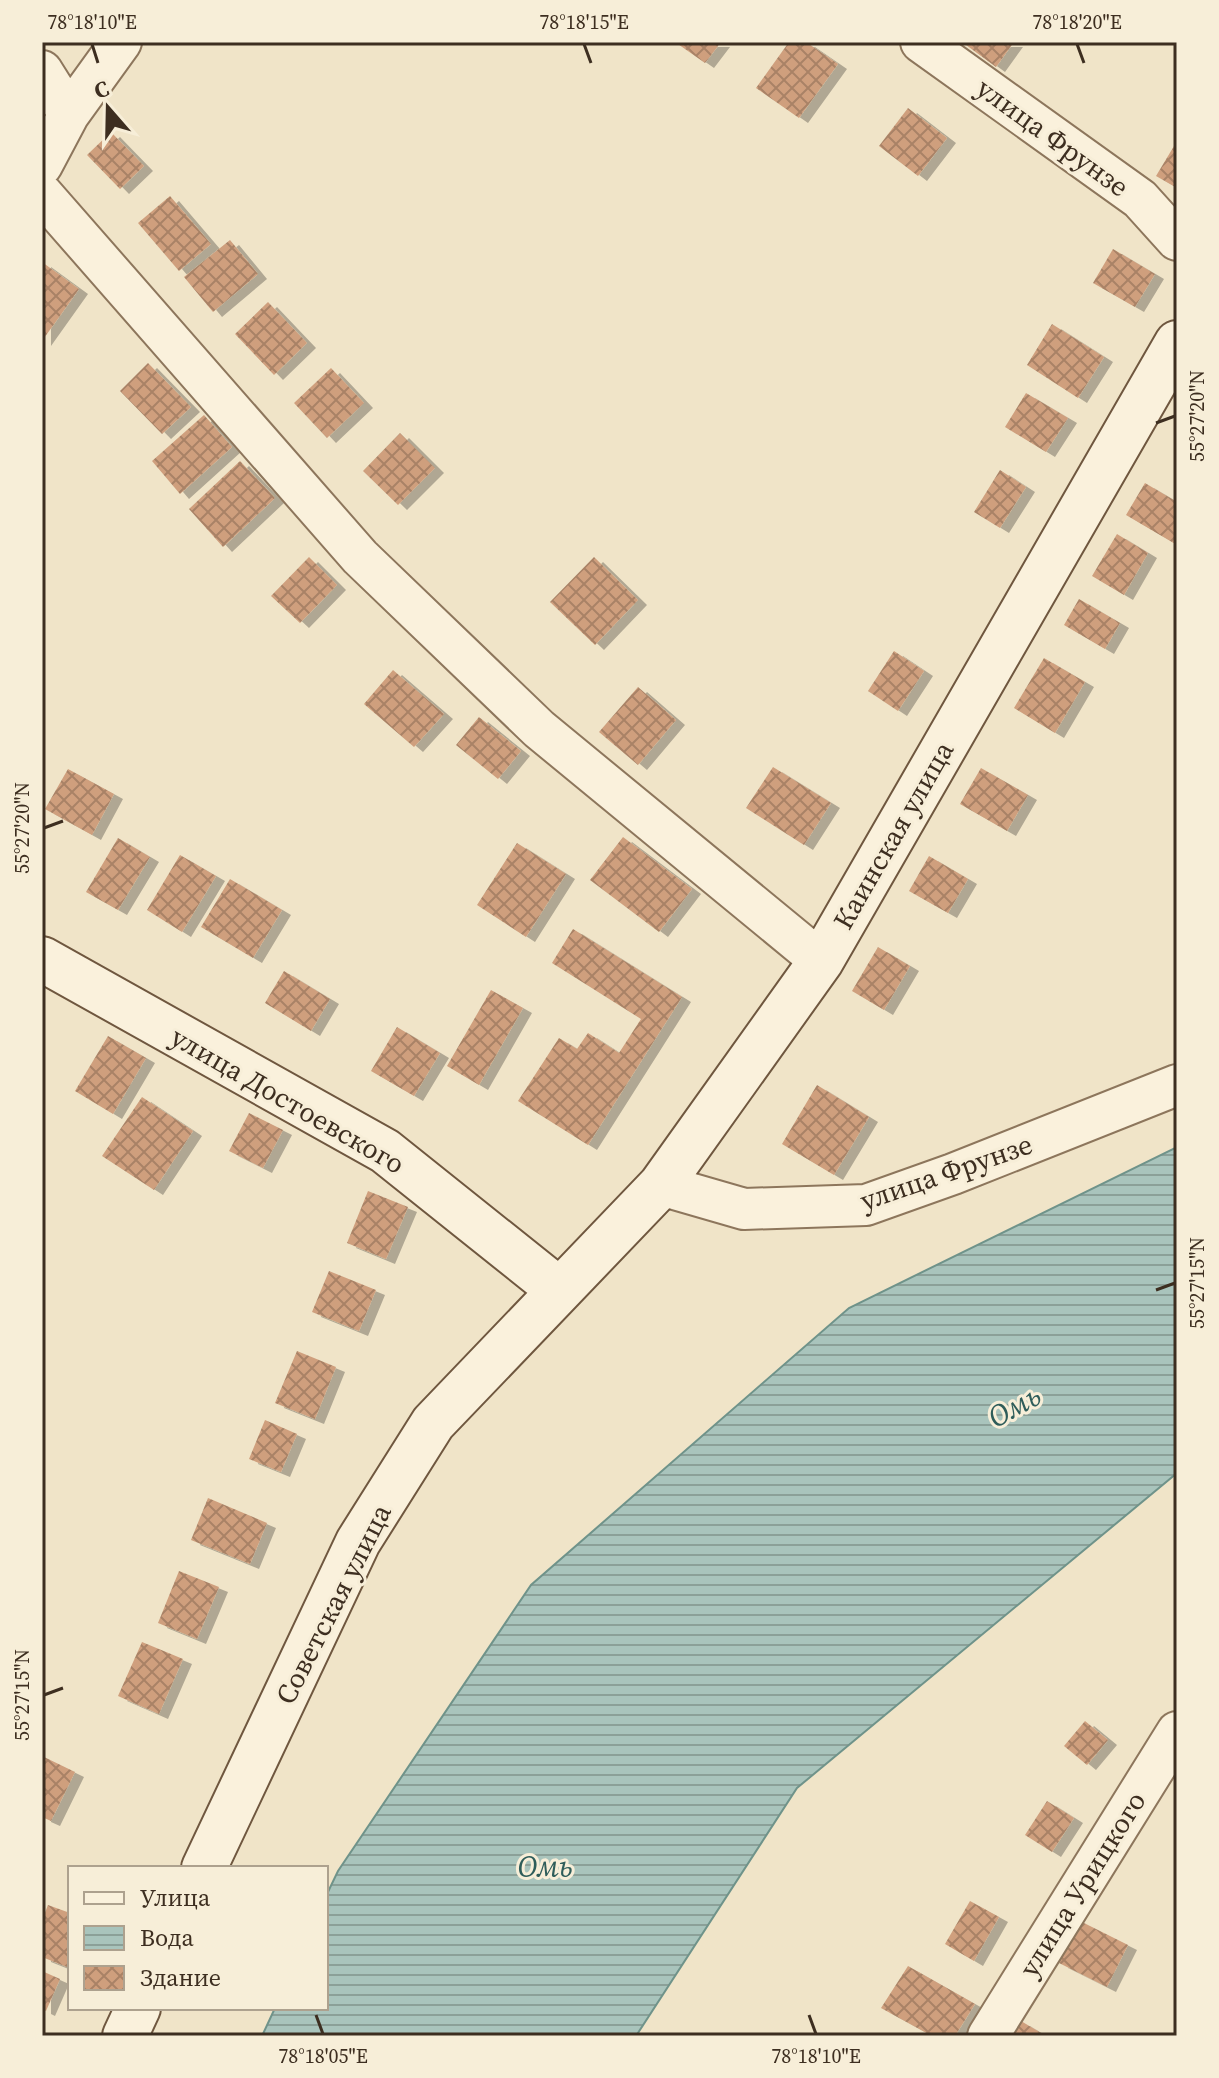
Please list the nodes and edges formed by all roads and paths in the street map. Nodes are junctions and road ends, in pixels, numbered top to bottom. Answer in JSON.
{"nodes":[{"id":1,"x":121,"y":42,"type":"edge"},
{"id":2,"x":921,"y":42,"type":"edge"},
{"id":3,"x":42,"y":71,"type":"edge"},
{"id":4,"x":69,"y":114,"type":"junction"},
{"id":5,"x":42,"y":165,"type":"edge"},
{"id":6,"x":42,"y":194,"type":"edge"},
{"id":7,"x":1177,"y":240,"type":"edge"},
{"id":8,"x":1177,"y":343,"type":"edge"},
{"id":9,"x":42,"y":959,"type":"edge"},
{"id":10,"x":821,"y":961,"type":"junction"},
{"id":11,"x":1177,"y":1085,"type":"edge"},
{"id":12,"x":661,"y":1185,"type":"junction"},
{"id":13,"x":559,"y":1290,"type":"junction"},
{"id":14,"x":1177,"y":1732,"type":"edge"},
{"id":15,"x":205,"y":1866,"type":"edge"},
{"id":16,"x":137,"y":2010,"type":"edge"},
{"id":17,"x":125,"y":2036,"type":"edge"},
{"id":18,"x":988,"y":2036,"type":"edge"}],
"edges":[{"from":1,"to":4,"type":"street"},
{"from":2,"to":7,"type":"street","name":"улица Фрунзе"},
{"from":3,"to":4,"type":"street"},
{"from":4,"to":5,"type":"street"},
{"from":6,"to":10,"type":"street"},
{"from":8,"to":10,"type":"main road","name":"Каинская улица"},
{"from":9,"to":13,"type":"main road","name":"улица Достоевского"},
{"from":10,"to":12,"type":"main road","name":"Каинская улица"},
{"from":11,"to":12,"type":"street","name":"улица Фрунзе"},
{"from":12,"to":13,"type":"main road","name":"Каинская улица"},
{"from":13,"to":15,"type":"main road","name":"Советская улица"},
{"from":14,"to":18,"type":"street","name":"улица Урицкого"},
{"from":16,"to":17,"type":"main road"}]}
